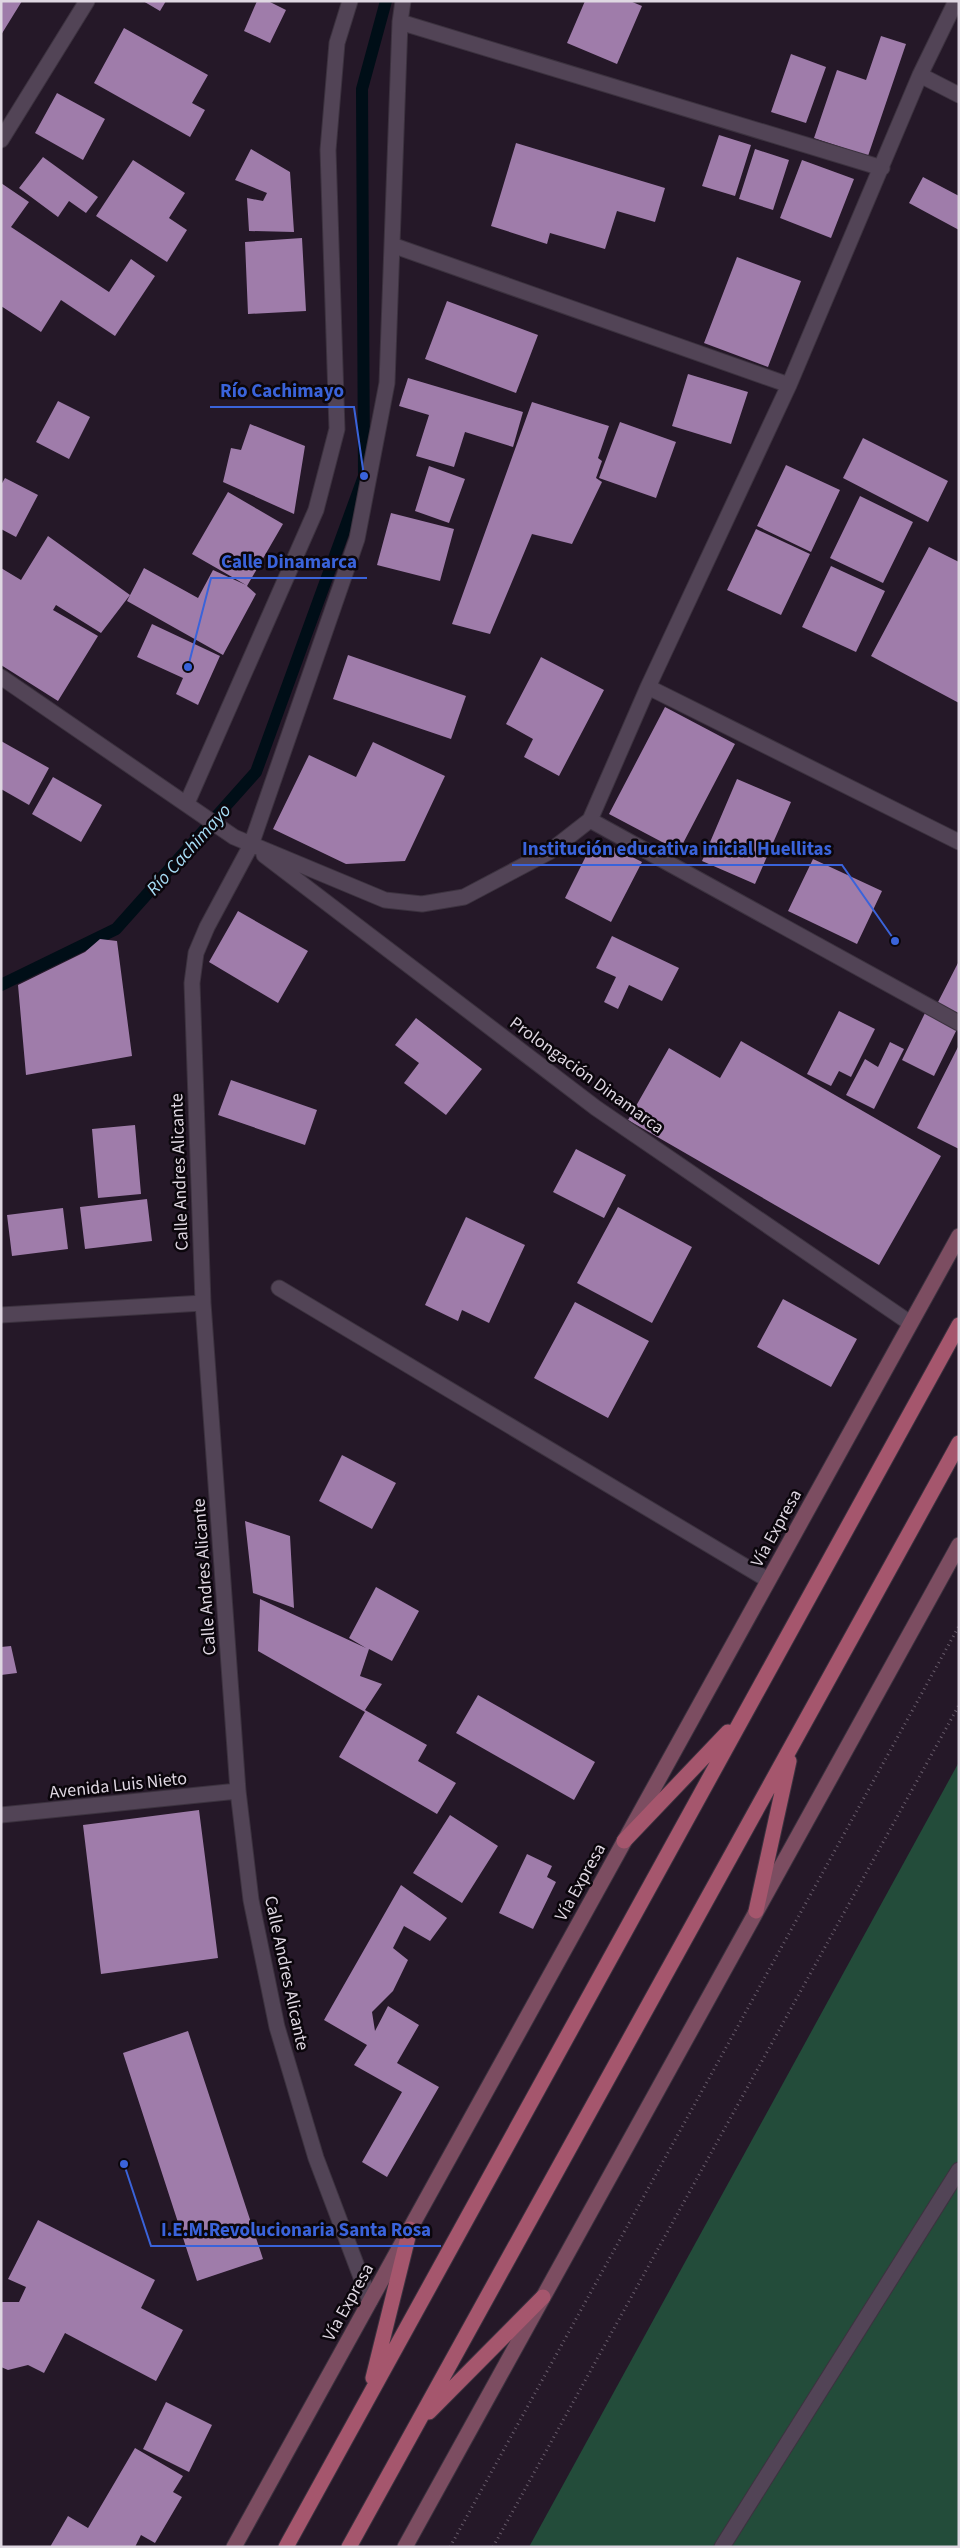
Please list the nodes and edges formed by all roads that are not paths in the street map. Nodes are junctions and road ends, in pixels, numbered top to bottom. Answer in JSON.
{"nodes":[{"id":1,"x":88,"y":1,"type":"edge"},
{"id":2,"x":350,"y":1,"type":"edge"},
{"id":3,"x":403,"y":1,"type":"edge"},
{"id":4,"x":956,"y":1,"type":"edge"},
{"id":5,"x":400,"y":22,"type":"junction"},
{"id":6,"x":920,"y":75,"type":"junction"},
{"id":7,"x":959,"y":95,"type":"edge"},
{"id":8,"x":1,"y":140,"type":"edge"},
{"id":9,"x":882,"y":168,"type":"junction"},
{"id":10,"x":392,"y":245,"type":"junction"},
{"id":11,"x":789,"y":385,"type":"junction"},
{"id":12,"x":4,"y":684,"type":"edge"},
{"id":13,"x":648,"y":687,"type":"junction"},
{"id":14,"x":192,"y":808,"type":"junction"},
{"id":15,"x":590,"y":820,"type":"junction"},
{"id":16,"x":959,"y":842,"type":"edge"},
{"id":17,"x":251,"y":845,"type":"junction"},
{"id":18,"x":959,"y":1023,"type":"edge"},
{"id":19,"x":959,"y":1236,"type":"edge"},
{"id":20,"x":279,"y":1288,"type":"dead end"},
{"id":21,"x":203,"y":1303,"type":"junction"},
{"id":22,"x":1,"y":1315,"type":"edge"},
{"id":23,"x":910,"y":1323,"type":"junction"},
{"id":24,"x":959,"y":1326,"type":"edge"},
{"id":25,"x":959,"y":1443,"type":"edge"},
{"id":26,"x":959,"y":1545,"type":"edge"},
{"id":27,"x":768,"y":1580,"type":"junction"},
{"id":28,"x":743,"y":1717,"type":"junction"},
{"id":29,"x":792,"y":1745,"type":"junction"},
{"id":30,"x":238,"y":1791,"type":"junction"},
{"id":31,"x":1,"y":1815,"type":"edge"},
{"id":32,"x":624,"y":1841,"type":"junction"},
{"id":33,"x":756,"y":1912,"type":"junction"},
{"id":34,"x":959,"y":2170,"type":"edge"},
{"id":35,"x":410,"y":2229,"type":"junction"},
{"id":36,"x":543,"y":2297,"type":"junction"},
{"id":37,"x":370,"y":2301,"type":"junction"},
{"id":38,"x":367,"y":2399,"type":"junction"},
{"id":39,"x":416,"y":2426,"type":"junction"},
{"id":40,"x":234,"y":2547,"type":"edge"},
{"id":41,"x":286,"y":2547,"type":"edge"},
{"id":42,"x":349,"y":2547,"type":"edge"},
{"id":43,"x":405,"y":2547,"type":"edge"},
{"id":44,"x":722,"y":2547,"type":"edge"}],
"edges":[{"from":1,"to":8,"type":"street"},
{"from":2,"to":14,"type":"street"},
{"from":3,"to":5,"type":"street","name":"Calle Andres Alicante"},
{"from":4,"to":6,"type":"street"},
{"from":5,"to":9,"type":"street"},
{"from":5,"to":10,"type":"street","name":"Calle Andres Alicante"},
{"from":6,"to":7,"type":"street"},
{"from":6,"to":9,"type":"street"},
{"from":9,"to":11,"type":"street"},
{"from":10,"to":11,"type":"street"},
{"from":10,"to":17,"type":"street","name":"Calle Andres Alicante"},
{"from":11,"to":13,"type":"street"},
{"from":12,"to":14,"type":"street"},
{"from":13,"to":15,"type":"street"},
{"from":13,"to":16,"type":"street"},
{"from":14,"to":17,"type":"street"},
{"from":15,"to":17,"type":"street"},
{"from":15,"to":18,"type":"street"},
{"from":17,"to":21,"type":"street","name":"Calle Andres Alicante"},
{"from":17,"to":23,"type":"street","name":"Prolongación Dinamarca"},
{"from":19,"to":23,"type":"main road","name":"Vía Expresa"},
{"from":20,"to":27,"type":"street"},
{"from":21,"to":22,"type":"street"},
{"from":21,"to":30,"type":"street","name":"Calle Andres Alicante"},
{"from":23,"to":27,"type":"main road","name":"Vía Expresa"},
{"from":24,"to":28,"type":"main road"},
{"from":25,"to":29,"type":"main road"},
{"from":26,"to":33,"type":"main road"},
{"from":27,"to":32,"type":"main road","name":"Vía Expresa"},
{"from":28,"to":32,"type":"main road"},
{"from":28,"to":38,"type":"main road"},
{"from":29,"to":33,"type":"main road"},
{"from":29,"to":39,"type":"main road"},
{"from":30,"to":31,"type":"street","name":"Avenida Luis Nieto"},
{"from":30,"to":37,"type":"street","name":"Calle Andres Alicante"},
{"from":32,"to":35,"type":"main road","name":"Vía Expresa"},
{"from":33,"to":36,"type":"main road"},
{"from":34,"to":44,"type":"street"},
{"from":35,"to":37,"type":"main road","name":"Vía Expresa"},
{"from":35,"to":38,"type":"main road"},
{"from":36,"to":39,"type":"main road"},
{"from":36,"to":43,"type":"main road"},
{"from":37,"to":40,"type":"main road","name":"Vía Expresa"},
{"from":38,"to":41,"type":"main road"},
{"from":39,"to":42,"type":"main road"}]}
